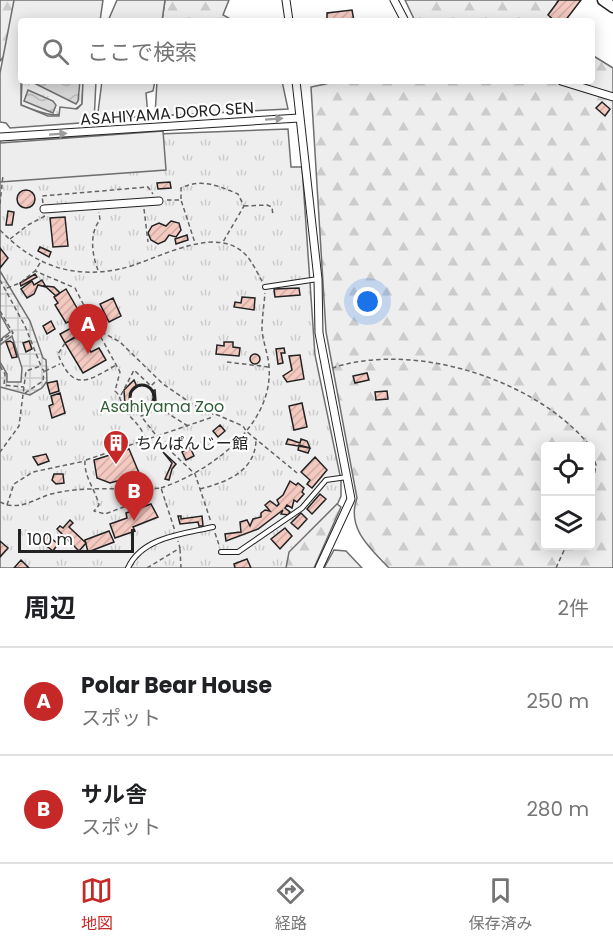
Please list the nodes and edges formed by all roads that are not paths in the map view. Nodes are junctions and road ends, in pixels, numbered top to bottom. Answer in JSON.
{"nodes":[{"id":1,"x":286,"y":0,"type":"edge"},
{"id":2,"x":394,"y":0,"type":"edge"},
{"id":3,"x":603,"y":0,"type":"edge"},
{"id":4,"x":613,"y":7,"type":"edge"},
{"id":5,"x":289,"y":18,"type":"edge"},
{"id":6,"x":403,"y":18,"type":"edge"},
{"id":7,"x":296,"y":84,"type":"edge"},
{"id":8,"x":571,"y":84,"type":"edge"},
{"id":9,"x":613,"y":97,"type":"edge"},
{"id":10,"x":299,"y":118,"type":"junction"},
{"id":11,"x":0,"y":137,"type":"edge"},
{"id":12,"x":159,"y":201,"type":"dead end"},
{"id":13,"x":44,"y":209,"type":"dead end"},
{"id":14,"x":318,"y":279,"type":"junction"},
{"id":15,"x":265,"y":287,"type":"road end"},
{"id":16,"x":348,"y":477,"type":"junction"},
{"id":17,"x":213,"y":527,"type":"road end"},
{"id":18,"x":221,"y":552,"type":"road end"},
{"id":19,"x":128,"y":568,"type":"edge"},
{"id":20,"x":319,"y":568,"type":"edge"}],
"edges":[{"from":1,"to":5,"type":"street"},
{"from":2,"to":6,"type":"street"},
{"from":3,"to":4,"type":"main road"},
{"from":7,"to":10,"type":"street"},
{"from":8,"to":9,"type":"street"},
{"from":11,"to":10,"type":"street","name":"ASAHIYAMA DORO SEN","one_way":true},
{"from":10,"to":14,"type":"street"},
{"from":12,"to":13,"type":"street"},
{"from":14,"to":15,"type":"lane"},
{"from":14,"to":16,"type":"street"},
{"from":16,"to":18,"type":"lane"},
{"from":16,"to":20,"type":"street"},
{"from":17,"to":19,"type":"lane"}]}
